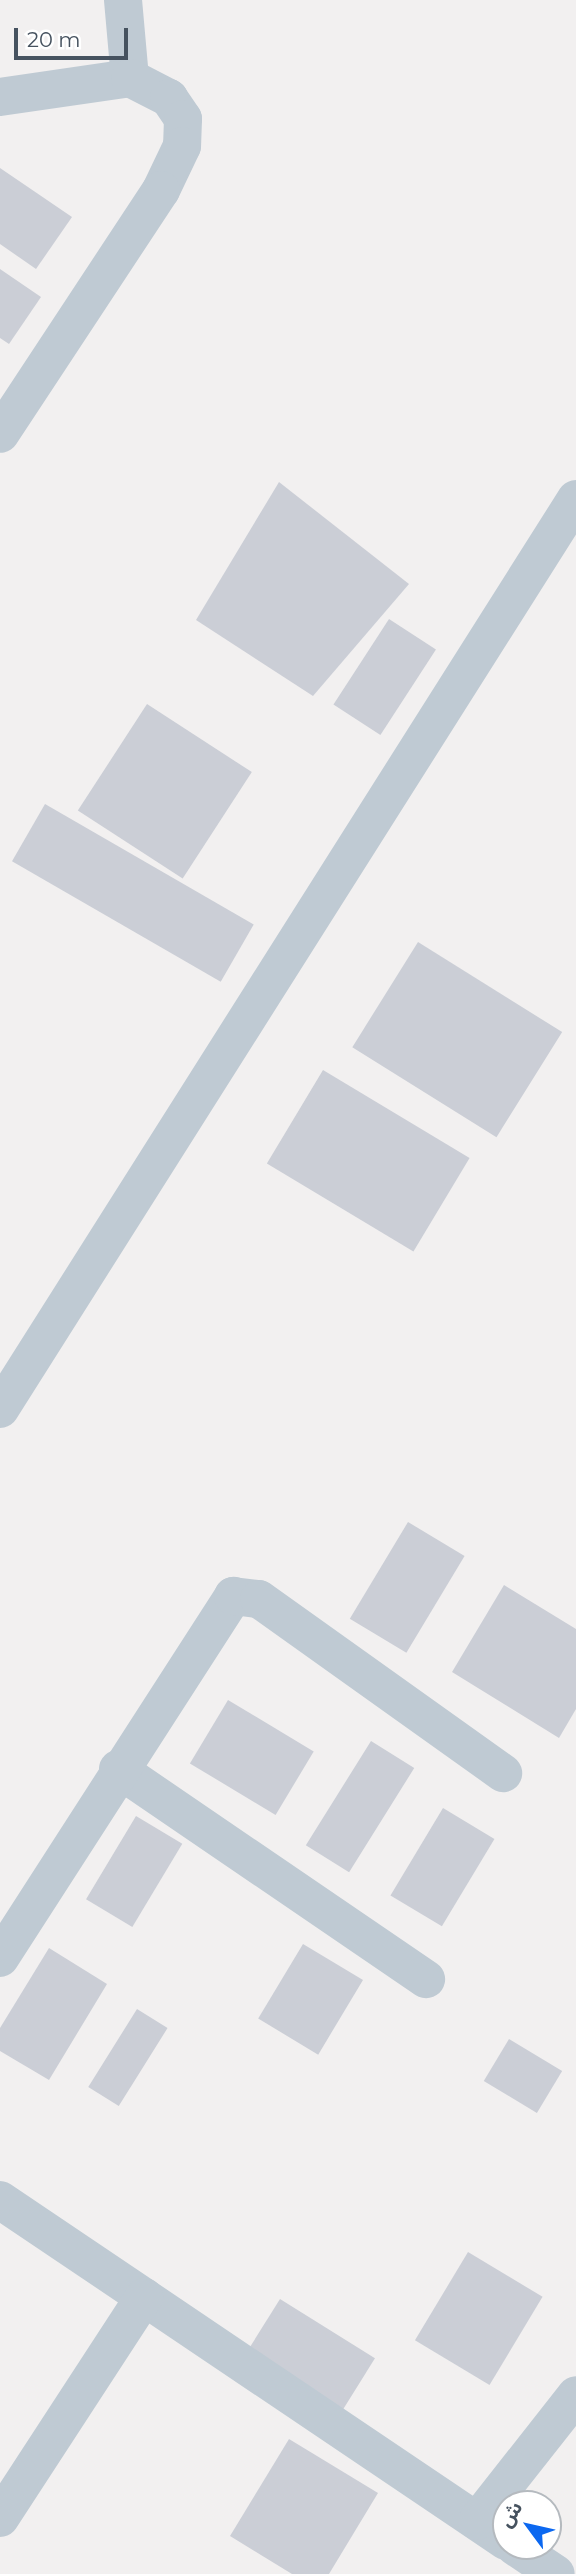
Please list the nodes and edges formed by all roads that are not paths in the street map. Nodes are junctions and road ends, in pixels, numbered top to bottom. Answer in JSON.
{"nodes":[{"id":1,"x":122,"y":0,"type":"edge"},
{"id":2,"x":130,"y":78,"type":"junction"},
{"id":3,"x":0,"y":97,"type":"edge"},
{"id":4,"x":0,"y":434,"type":"edge"},
{"id":5,"x":576,"y":499,"type":"edge"},
{"id":6,"x":0,"y":1409,"type":"edge"},
{"id":7,"x":118,"y":1769,"type":"junction"},
{"id":8,"x":503,"y":1773,"type":"dead end"},
{"id":9,"x":0,"y":1958,"type":"edge"},
{"id":10,"x":426,"y":1979,"type":"dead end"},
{"id":11,"x":0,"y":2200,"type":"edge"},
{"id":12,"x":144,"y":2297,"type":"junction"},
{"id":13,"x":576,"y":2395,"type":"edge"},
{"id":14,"x":542,"y":2490,"type":"edge"},
{"id":15,"x":0,"y":2518,"type":"edge"},
{"id":16,"x":492,"y":2534,"type":"edge"}],
"edges":[{"from":1,"to":2,"type":"street"},
{"from":2,"to":3,"type":"street"},
{"from":2,"to":4,"type":"street"},
{"from":5,"to":6,"type":"street"},
{"from":7,"to":8,"type":"street"},
{"from":7,"to":9,"type":"street"},
{"from":7,"to":10,"type":"street"},
{"from":11,"to":12,"type":"street"},
{"from":12,"to":15,"type":"street"},
{"from":12,"to":16,"type":"street"},
{"from":13,"to":14,"type":"street"}]}
